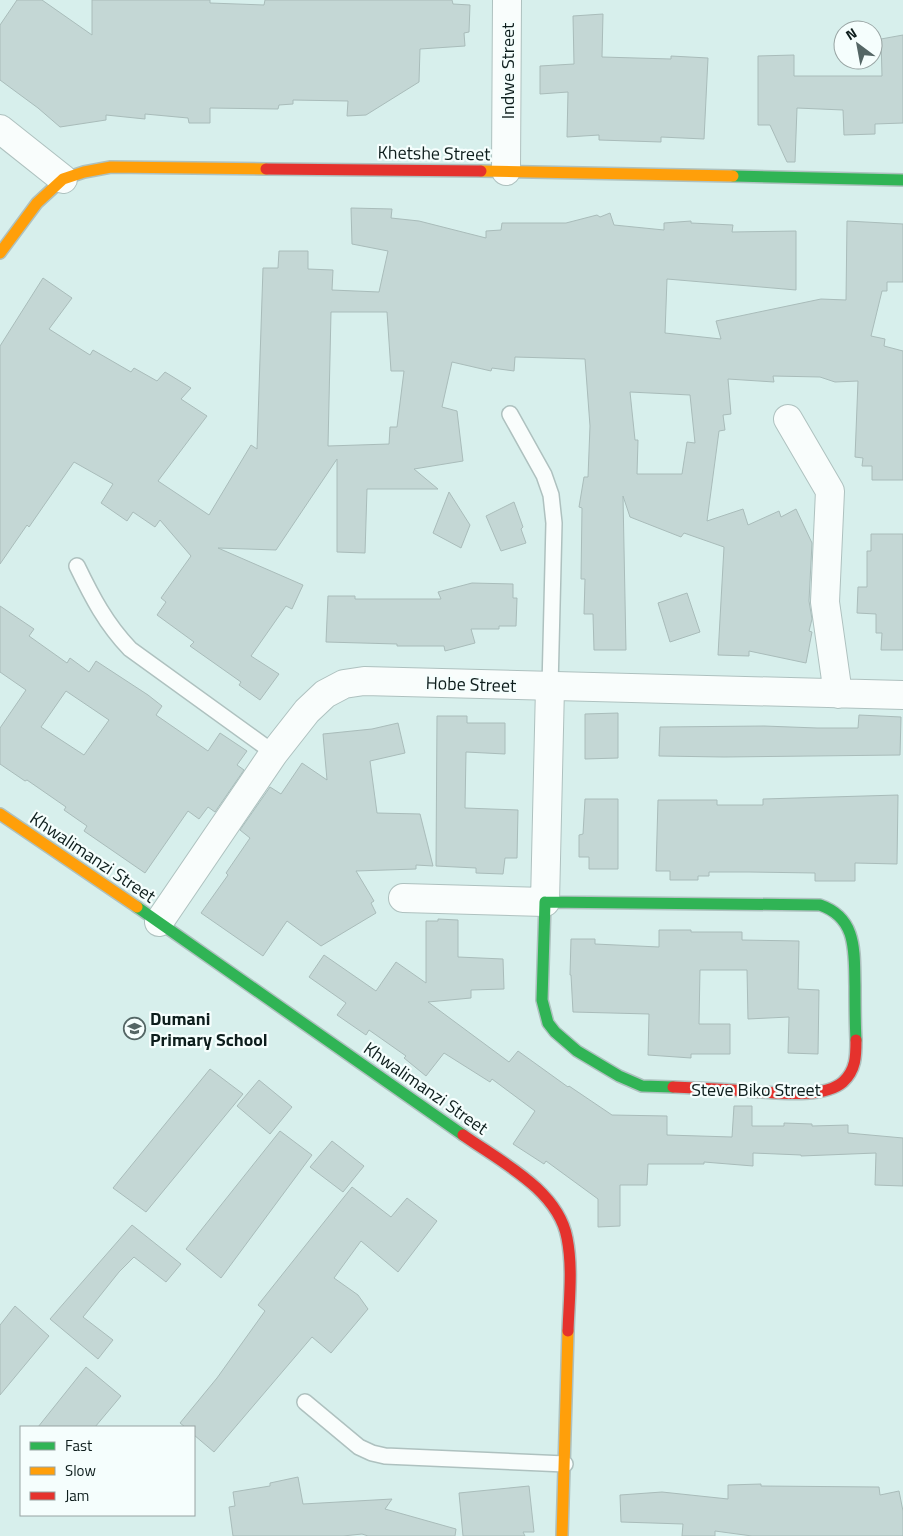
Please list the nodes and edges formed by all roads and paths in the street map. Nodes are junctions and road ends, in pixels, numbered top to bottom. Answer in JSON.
{"nodes":[{"id":1,"x":507,"y":0,"type":"edge"},
{"id":2,"x":0,"y":129,"type":"edge"},
{"id":3,"x":506,"y":171,"type":"junction"},
{"id":4,"x":63,"y":179,"type":"junction"},
{"id":5,"x":903,"y":180,"type":"edge"},
{"id":6,"x":0,"y":253,"type":"edge"},
{"id":7,"x":510,"y":414,"type":"dead end"},
{"id":8,"x":788,"y":419,"type":"dead end"},
{"id":9,"x":77,"y":566,"type":"dead end"},
{"id":10,"x":550,"y":687,"type":"junction"},
{"id":11,"x":838,"y":694,"type":"junction"},
{"id":12,"x":903,"y":695,"type":"edge"},
{"id":13,"x":274,"y":753,"type":"junction"},
{"id":14,"x":0,"y":814,"type":"edge"},
{"id":15,"x":403,"y":898,"type":"dead end"},
{"id":16,"x":545,"y":902,"type":"junction"},
{"id":17,"x":159,"y":922,"type":"junction"},
{"id":18,"x":305,"y":1402,"type":"dead end"},
{"id":19,"x":565,"y":1464,"type":"junction"},
{"id":20,"x":562,"y":1536,"type":"edge"}],
"edges":[{"from":1,"to":3,"type":"street","name":"Indwe Street"},
{"from":2,"to":4,"type":"street"},
{"from":3,"to":4,"type":"street","name":"Khetshe Street"},
{"from":3,"to":5,"type":"street","name":"Khetshe Street"},
{"from":4,"to":6,"type":"street","name":"Khetshe Street"},
{"from":7,"to":10,"type":"lane"},
{"from":8,"to":11,"type":"street"},
{"from":9,"to":13,"type":"lane"},
{"from":10,"to":11,"type":"street","name":"Hobe Street"},
{"from":10,"to":13,"type":"street","name":"Hobe Street"},
{"from":10,"to":16,"type":"street","name":"Steve Biko Street"},
{"from":11,"to":12,"type":"street","name":"Hobe Street"},
{"from":13,"to":17,"type":"street","name":"Hobe Street"},
{"from":14,"to":17,"type":"street","name":"Khwalimanzi Street"},
{"from":15,"to":16,"type":"street","name":"Steve Biko Street"},
{"from":16,"to":16,"type":"street","name":"Steve Biko Street"},
{"from":17,"to":19,"type":"street","name":"Khwalimanzi Street"},
{"from":18,"to":19,"type":"lane"},
{"from":19,"to":20,"type":"street","name":"Khwalimanzi Street"}]}
